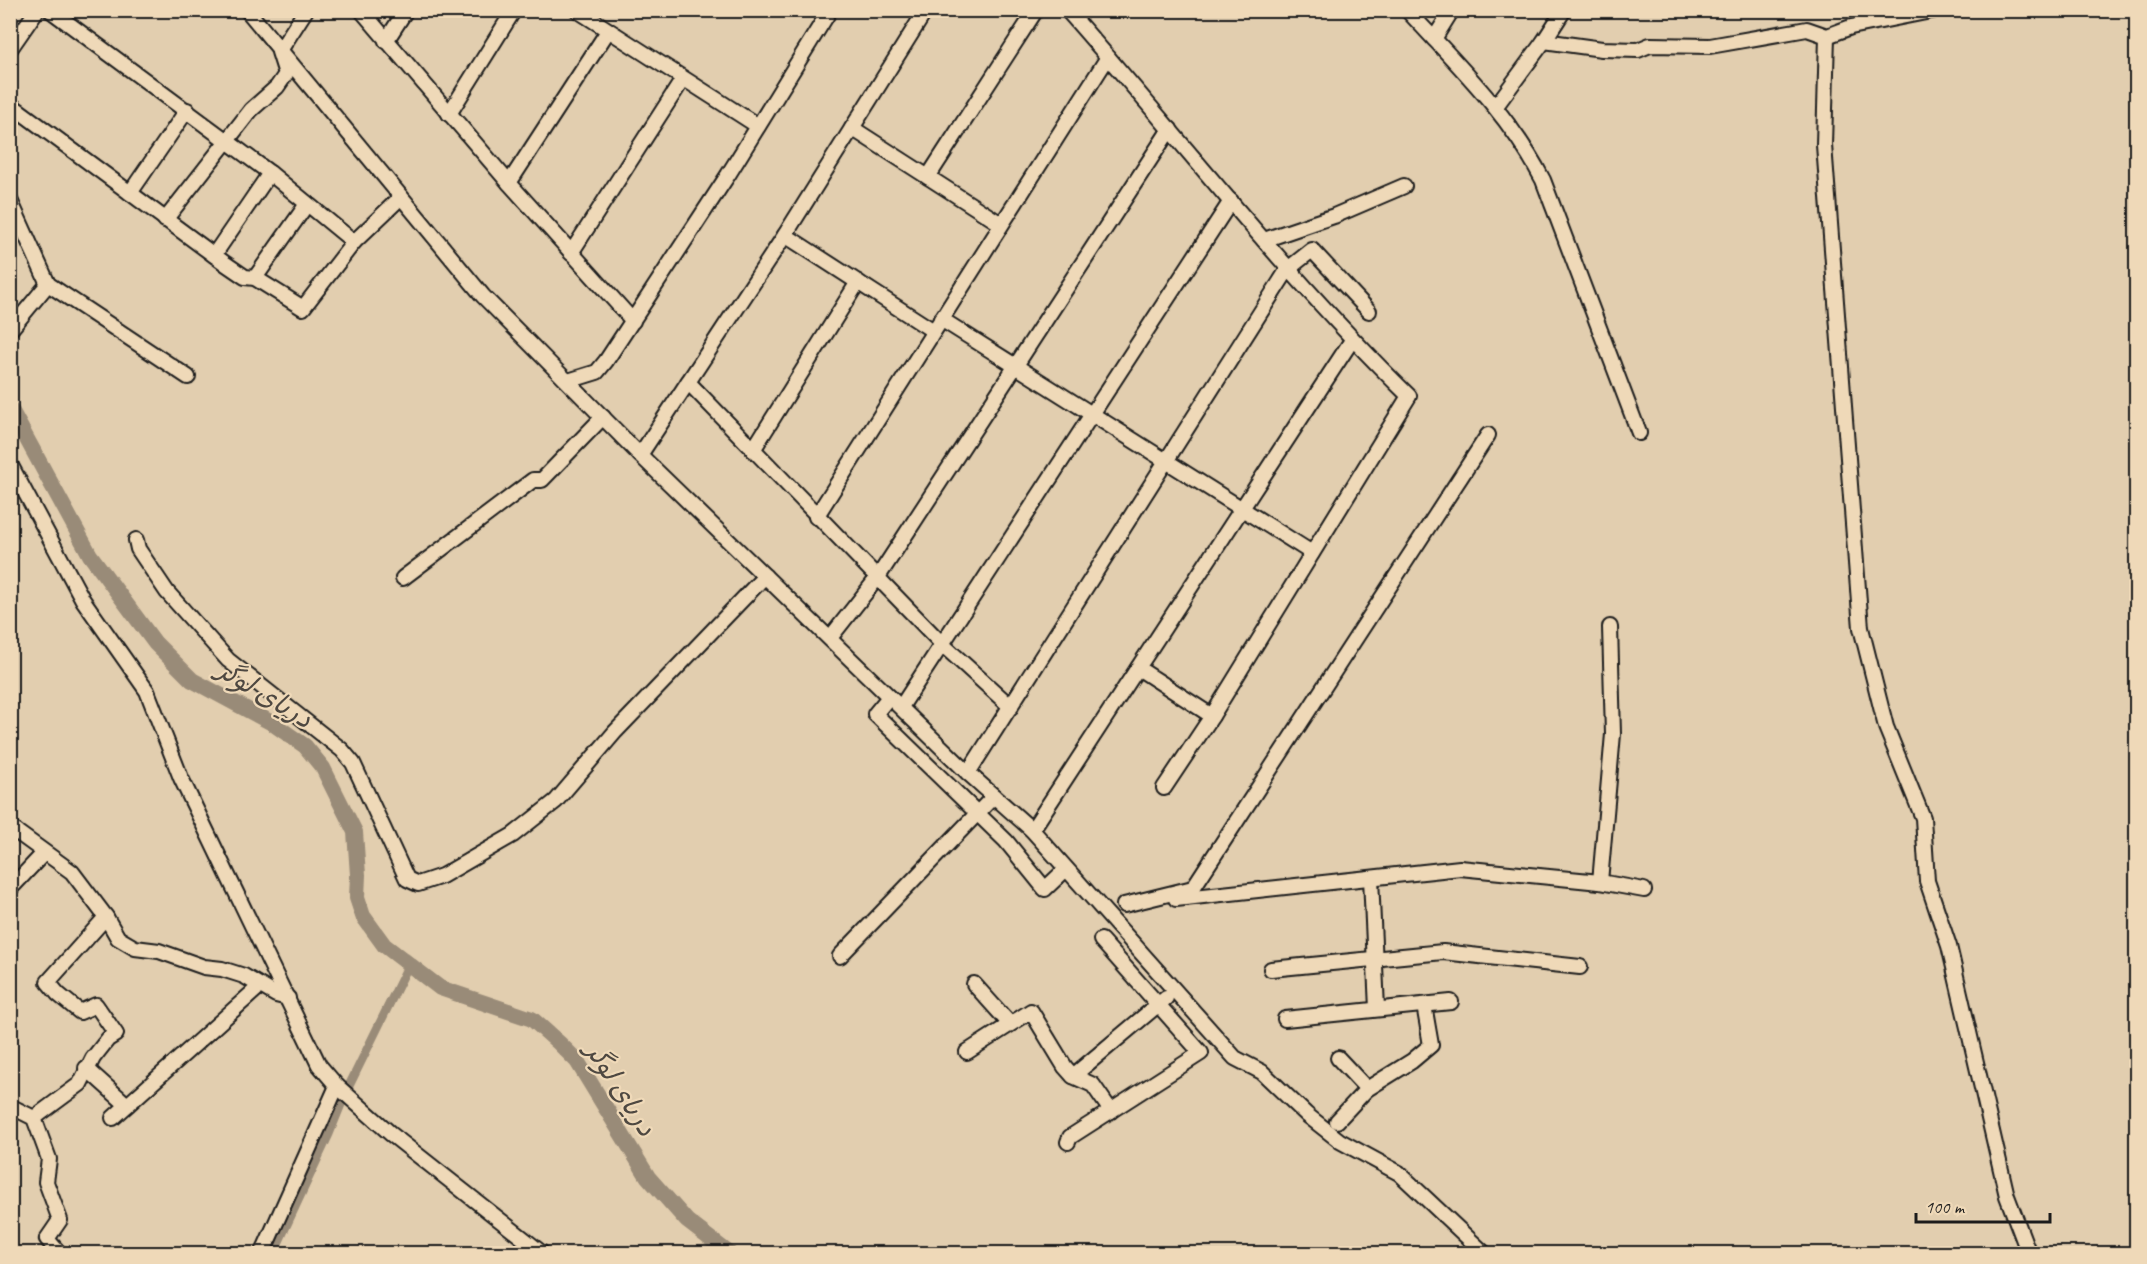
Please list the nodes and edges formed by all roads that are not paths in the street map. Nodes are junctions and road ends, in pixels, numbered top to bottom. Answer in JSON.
{"nodes":[{"id":1,"x":38,"y":10,"type":"edge"},
{"id":2,"x":50,"y":10,"type":"edge"},
{"id":3,"x":247,"y":10,"type":"edge"},
{"id":4,"x":306,"y":10,"type":"edge"},
{"id":5,"x":361,"y":10,"type":"edge"},
{"id":6,"x":406,"y":10,"type":"edge"},
{"id":7,"x":514,"y":10,"type":"edge"},
{"id":8,"x":577,"y":10,"type":"edge"},
{"id":9,"x":830,"y":10,"type":"edge"},
{"id":10,"x":926,"y":10,"type":"edge"},
{"id":11,"x":1036,"y":10,"type":"edge"},
{"id":12,"x":1067,"y":10,"type":"edge"},
{"id":13,"x":1407,"y":10,"type":"edge"},
{"id":14,"x":1452,"y":10,"type":"edge"},
{"id":15,"x":1564,"y":10,"type":"edge"},
{"id":16,"x":1936,"y":10,"type":"edge"},
{"id":17,"x":608,"y":31,"type":"junction"},
{"id":18,"x":1827,"y":36,"type":"junction"},
{"id":19,"x":1434,"y":39,"type":"junction"},
{"id":20,"x":386,"y":41,"type":"junction"},
{"id":21,"x":1544,"y":41,"type":"junction"},
{"id":22,"x":10,"y":49,"type":"edge"},
{"id":23,"x":279,"y":52,"type":"junction"},
{"id":24,"x":1108,"y":57,"type":"junction"},
{"id":25,"x":683,"y":79,"type":"junction"},
{"id":26,"x":10,"y":104,"type":"edge"},
{"id":27,"x":1496,"y":106,"type":"junction"},
{"id":28,"x":187,"y":110,"type":"junction"},
{"id":29,"x":449,"y":114,"type":"junction"},
{"id":30,"x":759,"y":126,"type":"junction"},
{"id":31,"x":852,"y":128,"type":"junction"},
{"id":32,"x":1170,"y":129,"type":"junction"},
{"id":33,"x":225,"y":142,"type":"junction"},
{"id":34,"x":270,"y":173,"type":"junction"},
{"id":35,"x":928,"y":177,"type":"junction"},
{"id":36,"x":509,"y":183,"type":"junction"},
{"id":37,"x":1404,"y":186,"type":"dead end"},
{"id":38,"x":130,"y":193,"type":"junction"},
{"id":39,"x":400,"y":198,"type":"junction"},
{"id":40,"x":10,"y":200,"type":"edge"},
{"id":41,"x":1231,"y":201,"type":"junction"},
{"id":42,"x":307,"y":204,"type":"junction"},
{"id":43,"x":165,"y":220,"type":"junction"},
{"id":44,"x":1001,"y":224,"type":"junction"},
{"id":45,"x":785,"y":235,"type":"junction"},
{"id":46,"x":1264,"y":240,"type":"junction"},
{"id":47,"x":354,"y":242,"type":"junction"},
{"id":48,"x":571,"y":253,"type":"junction"},
{"id":49,"x":214,"y":255,"type":"junction"},
{"id":50,"x":1288,"y":269,"type":"junction"},
{"id":51,"x":255,"y":278,"type":"junction"},
{"id":52,"x":858,"y":282,"type":"junction"},
{"id":53,"x":48,"y":284,"type":"junction"},
{"id":54,"x":1369,"y":311,"type":"dead end"},
{"id":55,"x":633,"y":321,"type":"junction"},
{"id":56,"x":937,"y":325,"type":"junction"},
{"id":57,"x":10,"y":330,"type":"edge"},
{"id":58,"x":1352,"y":340,"type":"junction"},
{"id":59,"x":1016,"y":366,"type":"junction"},
{"id":60,"x":188,"y":377,"type":"dead end"},
{"id":61,"x":568,"y":381,"type":"junction"},
{"id":62,"x":688,"y":382,"type":"junction"},
{"id":63,"x":1092,"y":414,"type":"junction"},
{"id":64,"x":601,"y":419,"type":"junction"},
{"id":65,"x":1639,"y":433,"type":"dead end"},
{"id":66,"x":1488,"y":435,"type":"dead end"},
{"id":67,"x":753,"y":450,"type":"junction"},
{"id":68,"x":640,"y":455,"type":"junction"},
{"id":69,"x":1167,"y":461,"type":"junction"},
{"id":70,"x":10,"y":464,"type":"edge"},
{"id":71,"x":1242,"y":508,"type":"junction"},
{"id":72,"x":816,"y":517,"type":"junction"},
{"id":73,"x":136,"y":540,"type":"dead end"},
{"id":74,"x":1312,"y":554,"type":"junction"},
{"id":75,"x":878,"y":577,"type":"junction"},
{"id":76,"x":403,"y":578,"type":"dead end"},
{"id":77,"x":759,"y":581,"type":"junction"},
{"id":78,"x":1610,"y":627,"type":"dead end"},
{"id":79,"x":830,"y":638,"type":"junction"},
{"id":80,"x":943,"y":645,"type":"junction"},
{"id":81,"x":1138,"y":668,"type":"junction"},
{"id":82,"x":889,"y":697,"type":"junction"},
{"id":83,"x":901,"y":707,"type":"junction"},
{"id":84,"x":1011,"y":707,"type":"junction"},
{"id":85,"x":1212,"y":716,"type":"junction"},
{"id":86,"x":968,"y":773,"type":"junction"},
{"id":87,"x":1164,"y":788,"type":"dead end"},
{"id":88,"x":994,"y":796,"type":"junction"},
{"id":89,"x":979,"y":813,"type":"junction"},
{"id":90,"x":10,"y":827,"type":"edge"},
{"id":91,"x":1032,"y":830,"type":"junction"},
{"id":92,"x":44,"y":853,"type":"junction"},
{"id":93,"x":1065,"y":870,"type":"junction"},
{"id":94,"x":1371,"y":878,"type":"junction"},
{"id":95,"x":1600,"y":882,"type":"junction"},
{"id":96,"x":10,"y":889,"type":"edge"},
{"id":97,"x":1644,"y":891,"type":"dead end"},
{"id":98,"x":1124,"y":905,"type":"junction"},
{"id":99,"x":1103,"y":912,"type":"junction"},
{"id":100,"x":106,"y":917,"type":"junction"},
{"id":101,"x":1101,"y":940,"type":"dead end"},
{"id":102,"x":840,"y":956,"type":"dead end"},
{"id":103,"x":1375,"y":959,"type":"junction"},
{"id":104,"x":1580,"y":967,"type":"dead end"},
{"id":105,"x":1271,"y":969,"type":"dead end"},
{"id":106,"x":974,"y":984,"type":"dead end"},
{"id":107,"x":260,"y":986,"type":"junction"},
{"id":108,"x":1174,"y":991,"type":"junction"},
{"id":109,"x":288,"y":998,"type":"junction"},
{"id":110,"x":1451,"y":1002,"type":"dead end"},
{"id":111,"x":1160,"y":1004,"type":"junction"},
{"id":112,"x":1424,"y":1005,"type":"junction"},
{"id":113,"x":1377,"y":1009,"type":"junction"},
{"id":114,"x":1285,"y":1018,"type":"dead end"},
{"id":115,"x":1010,"y":1024,"type":"junction"},
{"id":116,"x":968,"y":1052,"type":"dead end"},
{"id":117,"x":1338,"y":1058,"type":"dead end"},
{"id":118,"x":86,"y":1068,"type":"junction"},
{"id":119,"x":1073,"y":1076,"type":"junction"},
{"id":120,"x":1367,"y":1089,"type":"junction"},
{"id":121,"x":343,"y":1090,"type":"junction"},
{"id":122,"x":128,"y":1105,"type":"junction"},
{"id":123,"x":10,"y":1106,"type":"edge"},
{"id":124,"x":1112,"y":1111,"type":"junction"},
{"id":125,"x":34,"y":1118,"type":"junction"},
{"id":126,"x":113,"y":1118,"type":"dead end"},
{"id":127,"x":1337,"y":1121,"type":"dead end"},
{"id":128,"x":1068,"y":1142,"type":"dead end"},
{"id":129,"x":60,"y":1254,"type":"edge"},
{"id":130,"x":262,"y":1254,"type":"edge"},
{"id":131,"x":543,"y":1254,"type":"edge"},
{"id":132,"x":1485,"y":1254,"type":"edge"},
{"id":133,"x":2029,"y":1254,"type":"edge"}],
"edges":[{"from":1,"to":22,"type":"street"},
{"from":2,"to":28,"type":"street"},
{"from":3,"to":23,"type":"street"},
{"from":4,"to":23,"type":"street"},
{"from":5,"to":20,"type":"street"},
{"from":6,"to":20,"type":"street"},
{"from":7,"to":29,"type":"street"},
{"from":8,"to":17,"type":"street"},
{"from":9,"to":30,"type":"street"},
{"from":10,"to":31,"type":"street"},
{"from":11,"to":35,"type":"street"},
{"from":12,"to":24,"type":"street"},
{"from":13,"to":19,"type":"street"},
{"from":14,"to":19,"type":"street"},
{"from":15,"to":21,"type":"street"},
{"from":16,"to":18,"type":"street"},
{"from":17,"to":25,"type":"street"},
{"from":17,"to":36,"type":"street"},
{"from":18,"to":21,"type":"street"},
{"from":18,"to":133,"type":"street"},
{"from":19,"to":27,"type":"street"},
{"from":20,"to":29,"type":"street"},
{"from":21,"to":27,"type":"street"},
{"from":23,"to":33,"type":"street"},
{"from":23,"to":39,"type":"street"},
{"from":24,"to":32,"type":"street"},
{"from":24,"to":44,"type":"street"},
{"from":25,"to":30,"type":"street"},
{"from":25,"to":48,"type":"street"},
{"from":26,"to":38,"type":"street"},
{"from":27,"to":65,"type":"street"},
{"from":28,"to":33,"type":"street"},
{"from":28,"to":38,"type":"street"},
{"from":29,"to":36,"type":"street"},
{"from":30,"to":55,"type":"street"},
{"from":31,"to":35,"type":"street"},
{"from":31,"to":45,"type":"street"},
{"from":32,"to":41,"type":"street"},
{"from":32,"to":59,"type":"street"},
{"from":33,"to":34,"type":"street"},
{"from":33,"to":43,"type":"street"},
{"from":34,"to":42,"type":"street"},
{"from":34,"to":49,"type":"street"},
{"from":35,"to":44,"type":"street"},
{"from":36,"to":48,"type":"street"},
{"from":37,"to":46,"type":"street"},
{"from":38,"to":43,"type":"street"},
{"from":39,"to":47,"type":"street"},
{"from":39,"to":61,"type":"street"},
{"from":40,"to":53,"type":"street"},
{"from":41,"to":46,"type":"street"},
{"from":41,"to":63,"type":"street"},
{"from":42,"to":47,"type":"street"},
{"from":42,"to":51,"type":"street"},
{"from":43,"to":49,"type":"street"},
{"from":44,"to":56,"type":"street"},
{"from":45,"to":52,"type":"street"},
{"from":45,"to":62,"type":"street"},
{"from":46,"to":50,"type":"street"},
{"from":47,"to":51,"type":"street"},
{"from":48,"to":55,"type":"street"},
{"from":49,"to":51,"type":"street"},
{"from":50,"to":54,"type":"street"},
{"from":50,"to":58,"type":"street"},
{"from":50,"to":69,"type":"street"},
{"from":52,"to":56,"type":"street"},
{"from":52,"to":67,"type":"street"},
{"from":53,"to":57,"type":"street"},
{"from":53,"to":60,"type":"street"},
{"from":55,"to":61,"type":"street"},
{"from":56,"to":59,"type":"street"},
{"from":56,"to":72,"type":"street"},
{"from":58,"to":71,"type":"street"},
{"from":58,"to":74,"type":"street"},
{"from":59,"to":63,"type":"street"},
{"from":59,"to":75,"type":"street"},
{"from":61,"to":64,"type":"street"},
{"from":62,"to":67,"type":"street"},
{"from":62,"to":68,"type":"street"},
{"from":63,"to":69,"type":"street"},
{"from":63,"to":80,"type":"street"},
{"from":64,"to":68,"type":"street"},
{"from":64,"to":76,"type":"street"},
{"from":66,"to":98,"type":"street"},
{"from":67,"to":72,"type":"street"},
{"from":68,"to":77,"type":"street"},
{"from":69,"to":71,"type":"street"},
{"from":69,"to":84,"type":"street"},
{"from":70,"to":109,"type":"street"},
{"from":71,"to":74,"type":"street"},
{"from":71,"to":81,"type":"street"},
{"from":72,"to":75,"type":"street"},
{"from":73,"to":77,"type":"street"},
{"from":74,"to":85,"type":"street"},
{"from":75,"to":79,"type":"street"},
{"from":75,"to":80,"type":"street"},
{"from":77,"to":79,"type":"street"},
{"from":78,"to":95,"type":"street"},
{"from":79,"to":82,"type":"street"},
{"from":80,"to":83,"type":"street"},
{"from":80,"to":84,"type":"street"},
{"from":81,"to":85,"type":"street"},
{"from":81,"to":91,"type":"street"},
{"from":82,"to":83,"type":"street"},
{"from":82,"to":89,"type":"street"},
{"from":83,"to":86,"type":"street"},
{"from":84,"to":86,"type":"street"},
{"from":85,"to":87,"type":"street"},
{"from":86,"to":88,"type":"street"},
{"from":88,"to":89,"type":"street"},
{"from":88,"to":91,"type":"street"},
{"from":89,"to":93,"type":"street"},
{"from":89,"to":102,"type":"street"},
{"from":90,"to":92,"type":"street"},
{"from":91,"to":93,"type":"street"},
{"from":92,"to":96,"type":"street"},
{"from":92,"to":100,"type":"street"},
{"from":93,"to":99,"type":"street"},
{"from":94,"to":95,"type":"street"},
{"from":94,"to":98,"type":"street"},
{"from":94,"to":103,"type":"street"},
{"from":95,"to":97,"type":"street"},
{"from":98,"to":99,"type":"street"},
{"from":99,"to":108,"type":"street"},
{"from":100,"to":107,"type":"street"},
{"from":100,"to":118,"type":"street"},
{"from":101,"to":111,"type":"street"},
{"from":103,"to":104,"type":"street"},
{"from":103,"to":105,"type":"street"},
{"from":103,"to":113,"type":"street"},
{"from":106,"to":115,"type":"street"},
{"from":107,"to":109,"type":"street"},
{"from":107,"to":122,"type":"street"},
{"from":108,"to":111,"type":"street"},
{"from":108,"to":132,"type":"street"},
{"from":109,"to":121,"type":"street"},
{"from":110,"to":112,"type":"street"},
{"from":111,"to":119,"type":"street"},
{"from":111,"to":124,"type":"street"},
{"from":112,"to":113,"type":"street"},
{"from":112,"to":120,"type":"street"},
{"from":113,"to":114,"type":"street"},
{"from":115,"to":116,"type":"street"},
{"from":115,"to":119,"type":"street"},
{"from":117,"to":120,"type":"street"},
{"from":118,"to":122,"type":"street"},
{"from":118,"to":125,"type":"street"},
{"from":119,"to":124,"type":"street"},
{"from":120,"to":127,"type":"street"},
{"from":121,"to":130,"type":"street"},
{"from":121,"to":131,"type":"street"},
{"from":122,"to":126,"type":"street"},
{"from":123,"to":125,"type":"street"},
{"from":124,"to":128,"type":"street"},
{"from":125,"to":129,"type":"street"}]}
